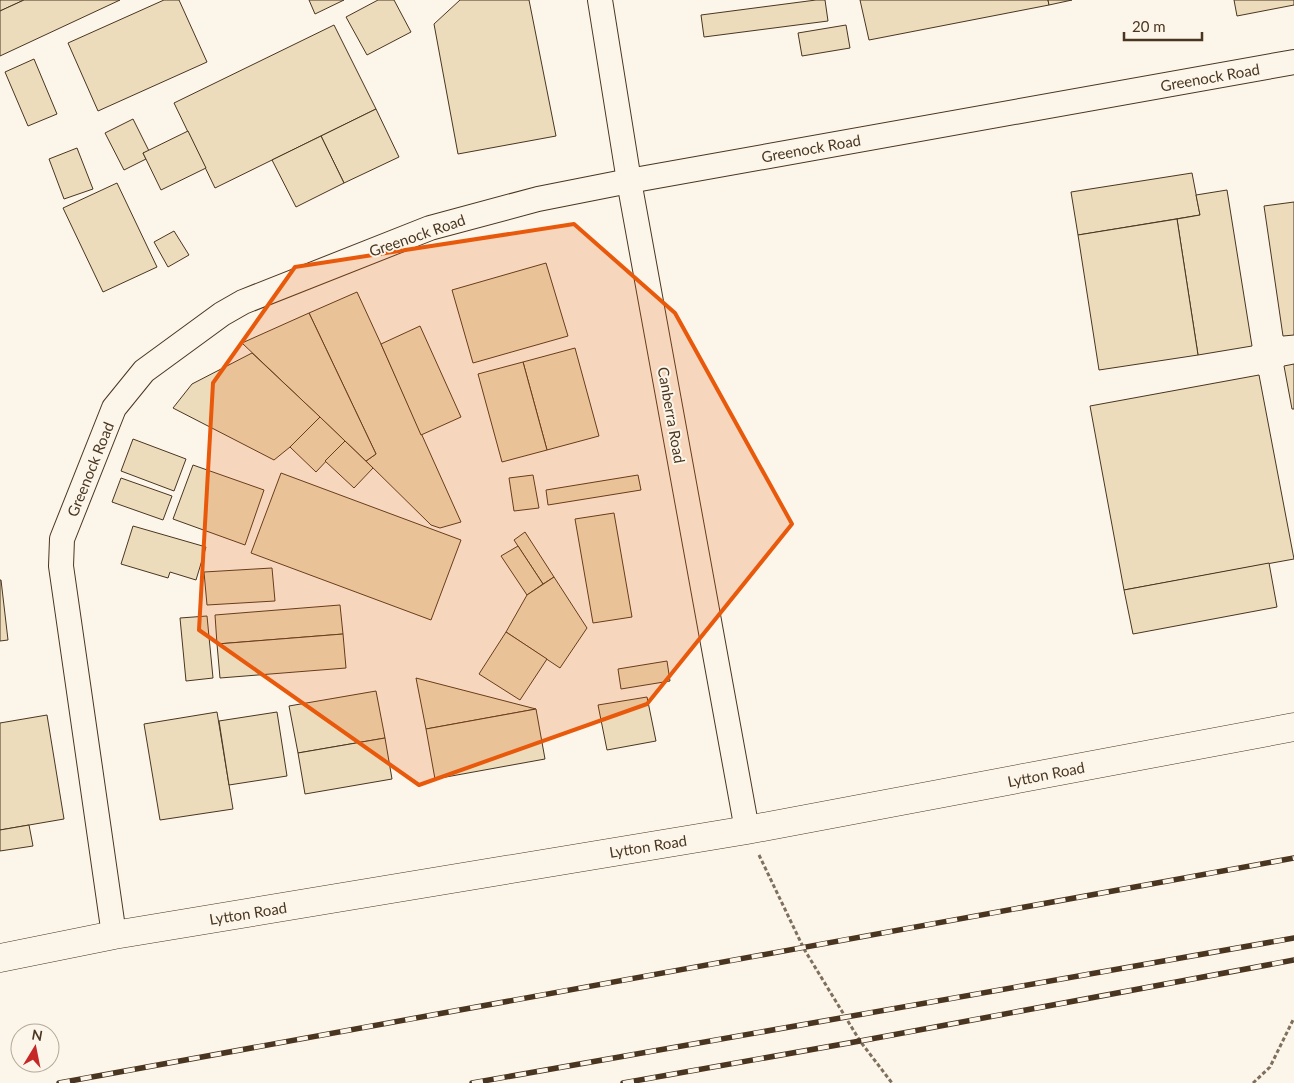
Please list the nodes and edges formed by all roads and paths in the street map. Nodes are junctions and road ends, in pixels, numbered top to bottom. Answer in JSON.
{"nodes":[{"id":1,"x":600,"y":0,"type":"edge"},
{"id":2,"x":1294,"y":62,"type":"edge"},
{"id":3,"x":629,"y":181,"type":"junction"},
{"id":4,"x":1294,"y":727,"type":"edge"},
{"id":5,"x":747,"y":830,"type":"junction"},
{"id":6,"x":114,"y":935,"type":"junction"},
{"id":7,"x":0,"y":958,"type":"edge"},
{"id":8,"x":1294,"y":1018,"type":"edge"},
{"id":9,"x":892,"y":1083,"type":"edge"},
{"id":10,"x":1253,"y":1083,"type":"edge"}],
"edges":[{"from":1,"to":3,"type":"street","name":"Canberra Road"},
{"from":2,"to":3,"type":"street","name":"Greenock Road"},
{"from":3,"to":5,"type":"street","name":"Canberra Road"},
{"from":3,"to":6,"type":"street","name":"Greenock Road"},
{"from":4,"to":5,"type":"main road","name":"Lytton Road"},
{"from":5,"to":6,"type":"main road","name":"Lytton Road"},
{"from":5,"to":9,"type":"path"},
{"from":6,"to":7,"type":"main road","name":"Lytton Road"},
{"from":8,"to":10,"type":"path"}]}
